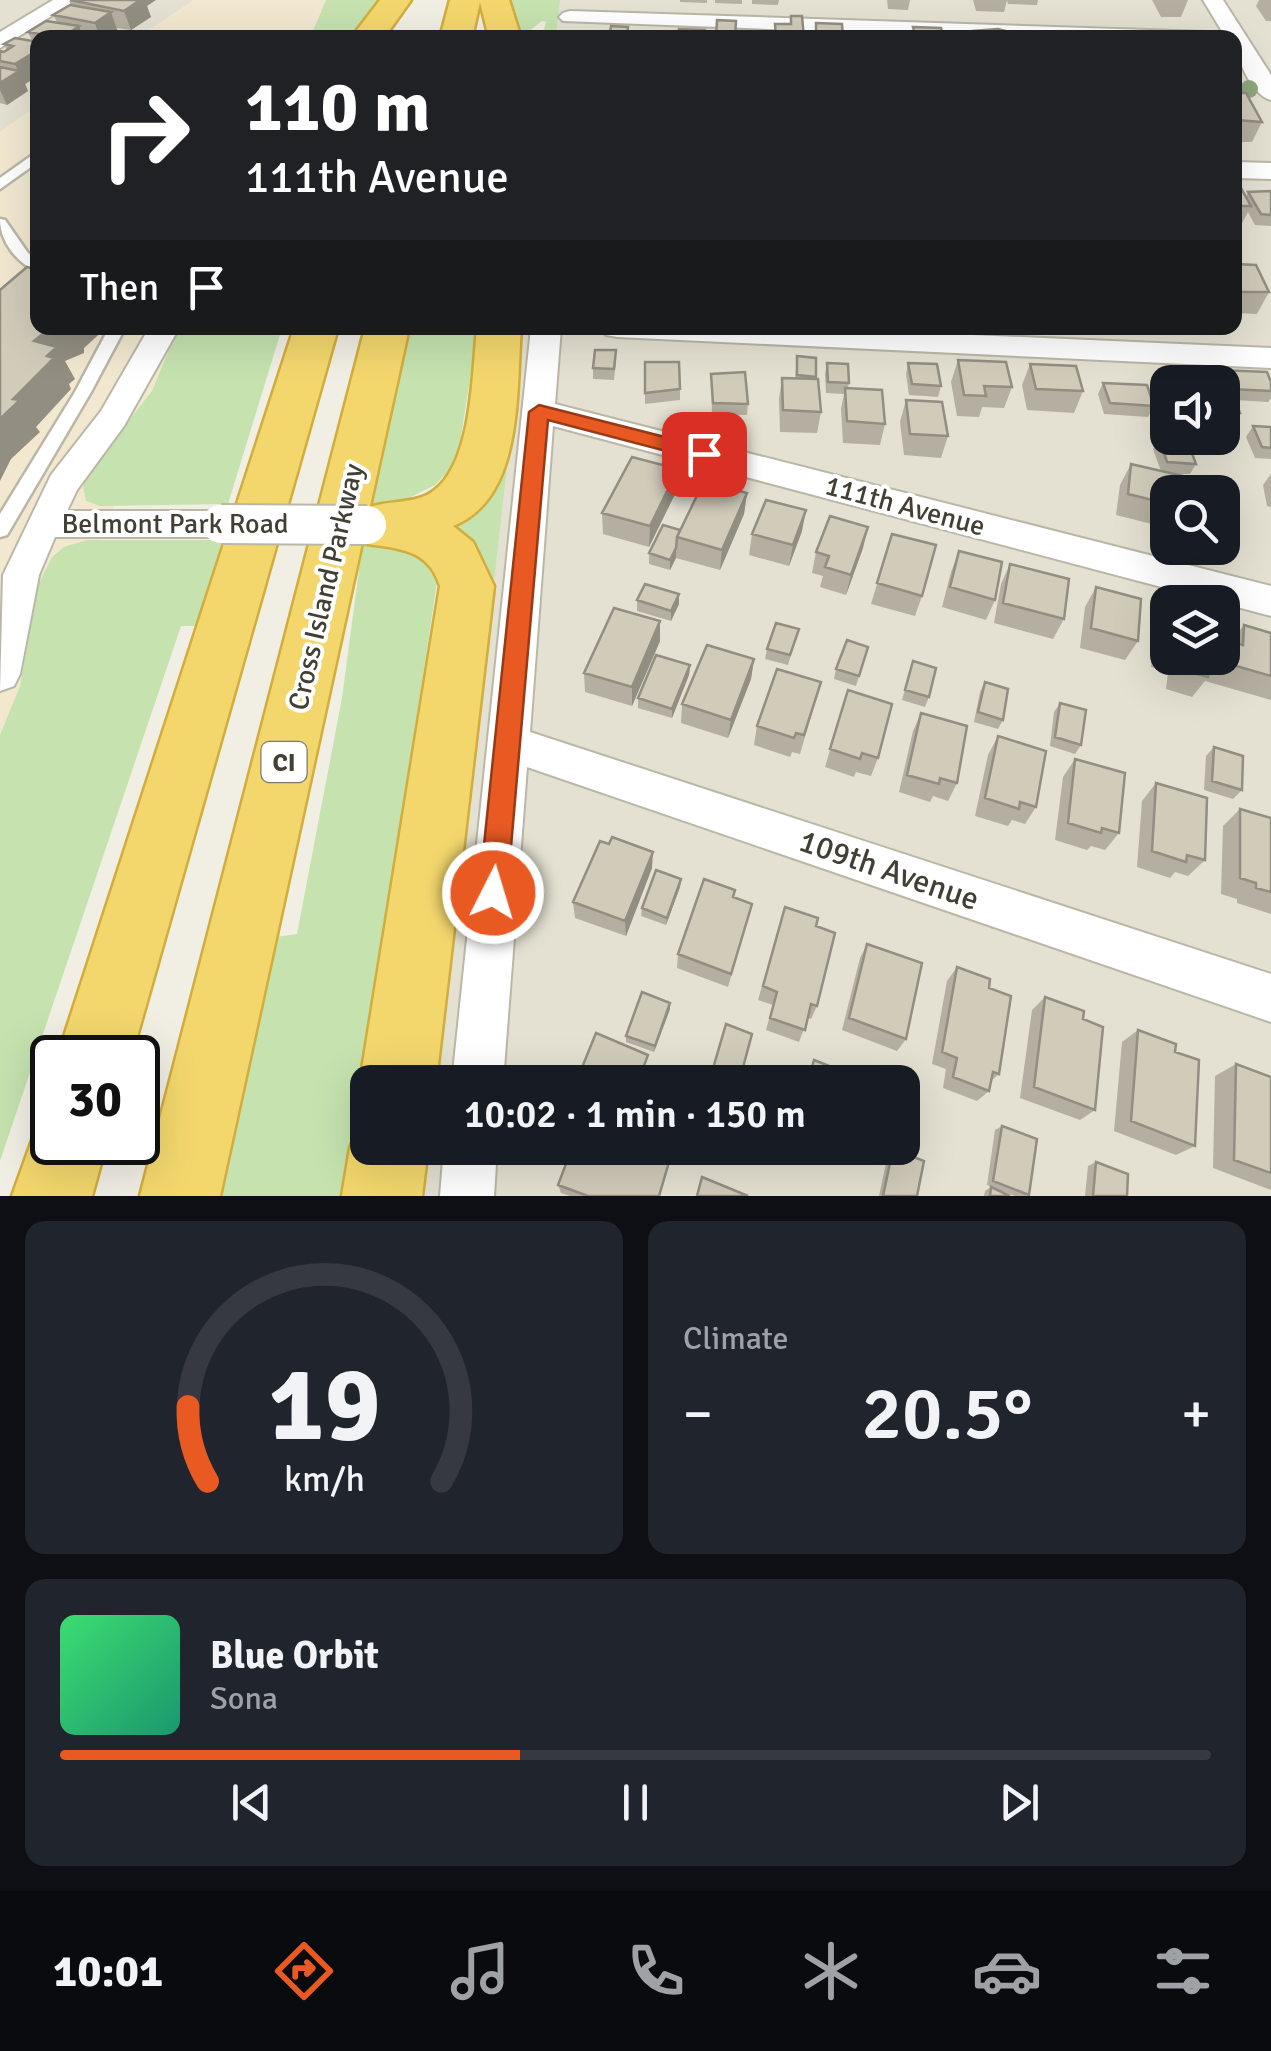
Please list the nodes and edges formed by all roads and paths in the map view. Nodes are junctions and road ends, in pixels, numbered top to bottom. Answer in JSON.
{"nodes":[{"id":1,"x":68,"y":0,"type":"edge"},
{"id":2,"x":396,"y":0,"type":"edge"},
{"id":3,"x":417,"y":0,"type":"edge"},
{"id":4,"x":465,"y":0,"type":"edge"},
{"id":5,"x":494,"y":0,"type":"edge"},
{"id":6,"x":1212,"y":0,"type":"edge"},
{"id":7,"x":570,"y":18,"type":"edge"},
{"id":8,"x":373,"y":30,"type":"edge"},
{"id":9,"x":408,"y":30,"type":"edge"},
{"id":10,"x":458,"y":30,"type":"edge"},
{"id":11,"x":503,"y":30,"type":"edge"},
{"id":12,"x":954,"y":30,"type":"edge"},
{"id":13,"x":1231,"y":30,"type":"edge"},
{"id":14,"x":1242,"y":38,"type":"edge"},
{"id":15,"x":1271,"y":40,"type":"edge"},
{"id":16,"x":0,"y":41,"type":"edge"},
{"id":17,"x":1242,"y":48,"type":"edge"},
{"id":18,"x":1271,"y":94,"type":"edge"},
{"id":19,"x":30,"y":162,"type":"edge"},
{"id":20,"x":1242,"y":170,"type":"edge"},
{"id":21,"x":1271,"y":171,"type":"edge"},
{"id":22,"x":0,"y":186,"type":"edge"},
{"id":23,"x":0,"y":223,"type":"edge"},
{"id":24,"x":0,"y":251,"type":"edge"},
{"id":25,"x":23,"y":256,"type":"junction"},
{"id":26,"x":30,"y":262,"type":"edge"},
{"id":27,"x":113,"y":335,"type":"edge"},
{"id":28,"x":160,"y":335,"type":"edge"},
{"id":29,"x":314,"y":335,"type":"edge"},
{"id":30,"x":385,"y":335,"type":"edge"},
{"id":31,"x":499,"y":335,"type":"edge"},
{"id":32,"x":545,"y":335,"type":"edge"},
{"id":33,"x":770,"y":335,"type":"edge"},
{"id":34,"x":1271,"y":358,"type":"edge"},
{"id":35,"x":539,"y":412,"type":"junction"},
{"id":36,"x":43,"y":524,"type":"junction"},
{"id":37,"x":367,"y":524,"type":"junction"},
{"id":38,"x":0,"y":530,"type":"edge"},
{"id":39,"x":1271,"y":601,"type":"edge"},
{"id":40,"x":0,"y":674,"type":"edge"},
{"id":41,"x":506,"y":742,"type":"junction"},
{"id":42,"x":1271,"y":998,"type":"edge"},
{"id":43,"x":101,"y":1035,"type":"edge"},
{"id":44,"x":400,"y":1065,"type":"edge"},
{"id":45,"x":478,"y":1065,"type":"edge"},
{"id":46,"x":61,"y":1165,"type":"edge"},
{"id":47,"x":386,"y":1165,"type":"edge"},
{"id":48,"x":470,"y":1165,"type":"edge"},
{"id":49,"x":52,"y":1196,"type":"edge"},
{"id":50,"x":180,"y":1196,"type":"edge"},
{"id":51,"x":382,"y":1196,"type":"edge"},
{"id":52,"x":467,"y":1196,"type":"edge"}],
"edges":[{"from":1,"to":16,"type":"street"},
{"from":2,"to":8,"type":"highway"},
{"from":3,"to":9,"type":"highway"},
{"from":4,"to":10,"type":"highway"},
{"from":5,"to":11,"type":"highway"},
{"from":6,"to":13,"type":"street"},
{"from":7,"to":12,"type":"street"},
{"from":14,"to":15,"type":"street"},
{"from":17,"to":18,"type":"street"},
{"from":19,"to":22,"type":"lane"},
{"from":20,"to":21,"type":"street"},
{"from":23,"to":25,"type":"lane"},
{"from":24,"to":25,"type":"lane"},
{"from":25,"to":26,"type":"lane"},
{"from":27,"to":38,"type":"lane"},
{"from":28,"to":36,"type":"street","name":"Belmont Park Road"},
{"from":29,"to":43,"type":"highway"},
{"from":30,"to":50,"type":"highway","name":"Cross Island Parkway","number":"CI"},
{"from":31,"to":37,"type":"highway"},
{"from":32,"to":35,"type":"street"},
{"from":33,"to":34,"type":"street"},
{"from":35,"to":39,"type":"street","name":"111th Avenue"},
{"from":35,"to":41,"type":"street"},
{"from":36,"to":37,"type":"street","name":"Belmont Park Road","bridge":true},
{"from":36,"to":40,"type":"street","name":"Belmont Park Road"},
{"from":37,"to":44,"type":"highway"},
{"from":41,"to":42,"type":"street","name":"109th Avenue"},
{"from":41,"to":45,"type":"street"},
{"from":46,"to":49,"type":"highway"},
{"from":47,"to":51,"type":"highway"},
{"from":48,"to":52,"type":"street"}]}
